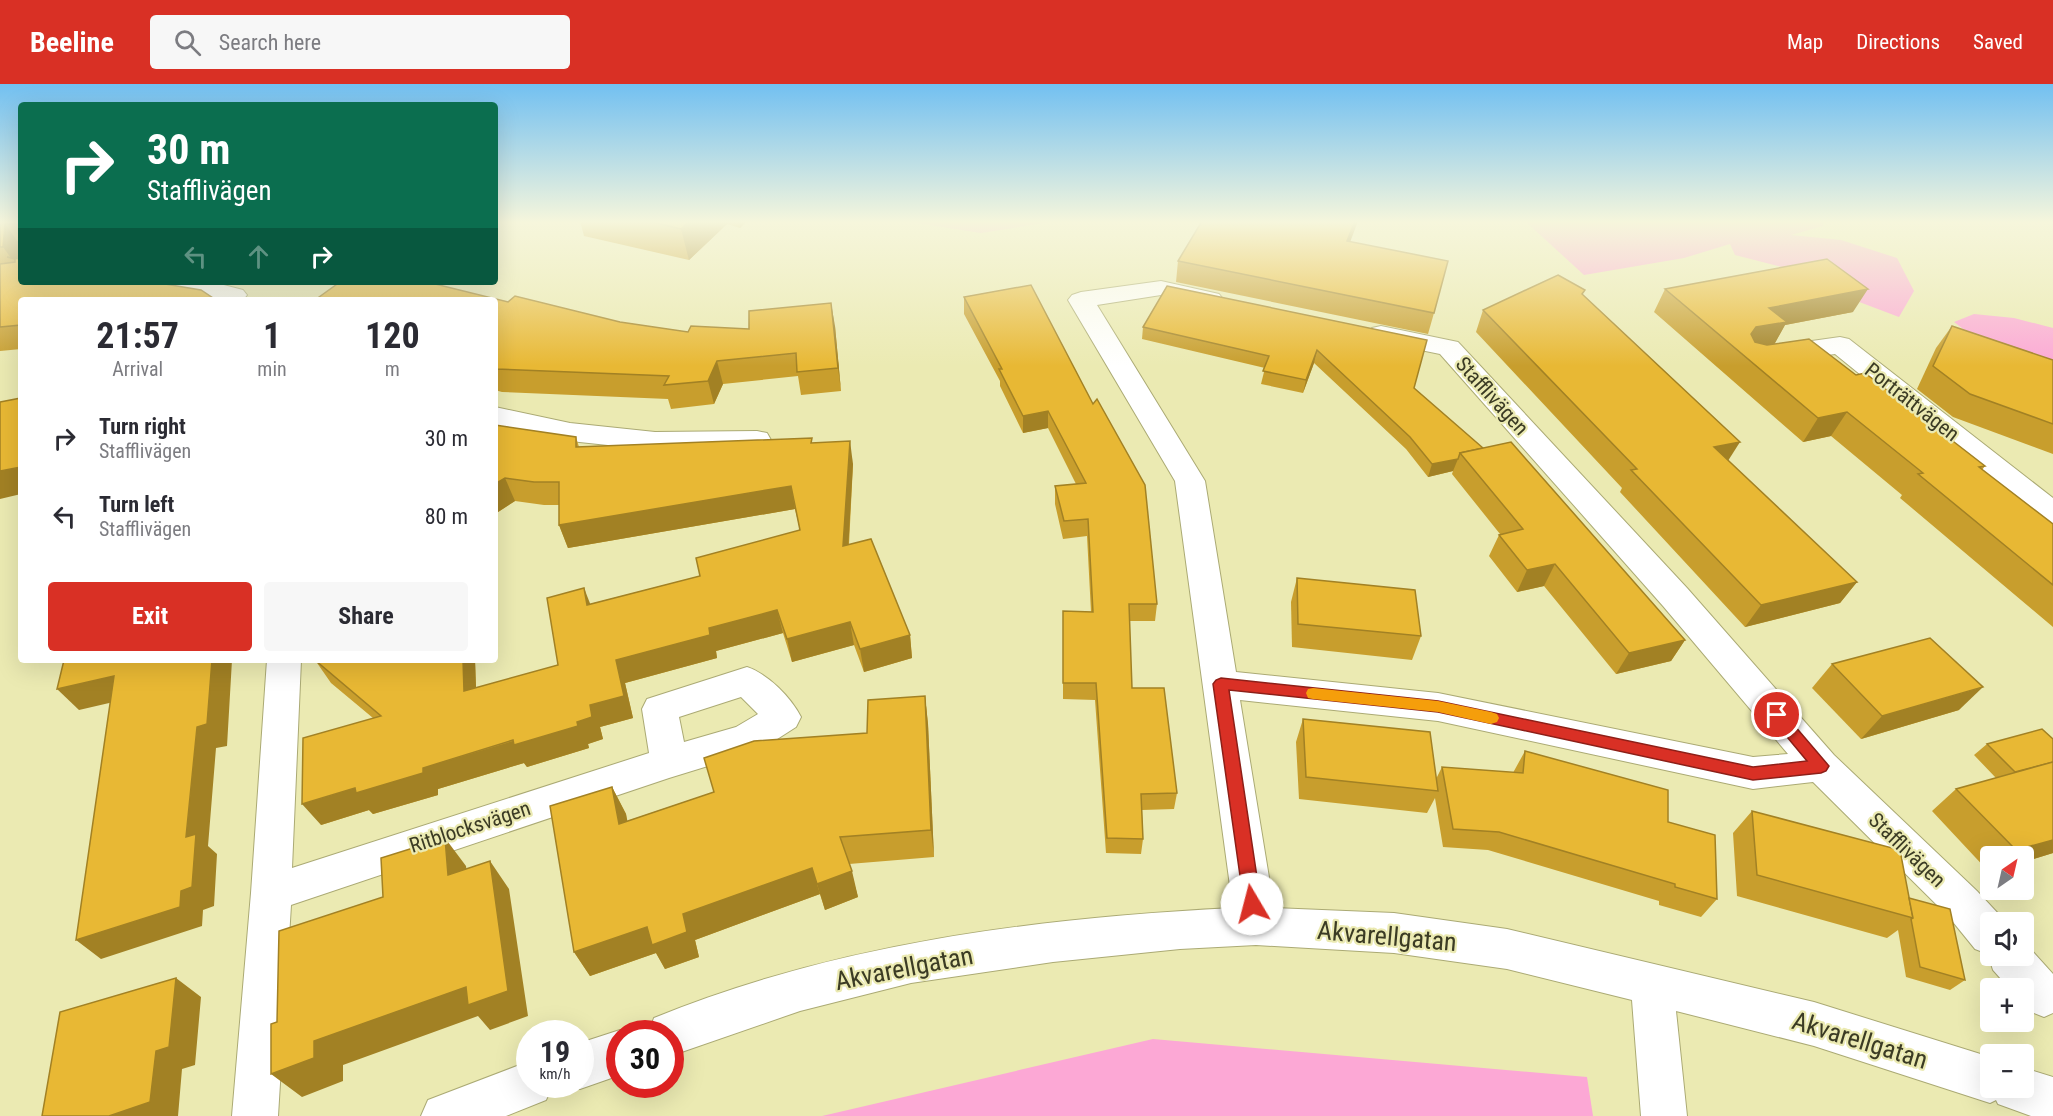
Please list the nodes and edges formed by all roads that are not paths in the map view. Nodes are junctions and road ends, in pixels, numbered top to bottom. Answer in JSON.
{"nodes":[{"id":1,"x":193,"y":285,"type":"edge"},
{"id":2,"x":234,"y":295,"type":"dead end"},
{"id":3,"x":1241,"y":305,"type":"edge"},
{"id":4,"x":1356,"y":329,"type":"edge"},
{"id":5,"x":1753,"y":358,"type":"edge"},
{"id":6,"x":498,"y":417,"type":"edge"},
{"id":7,"x":757,"y":440,"type":"edge"},
{"id":8,"x":2053,"y":514,"type":"edge"},
{"id":9,"x":284,"y":663,"type":"edge"},
{"id":10,"x":1221,"y":684,"type":"junction"},
{"id":11,"x":669,"y":762,"type":"dead end"},
{"id":12,"x":1821,"y":766,"type":"junction"},
{"id":13,"x":271,"y":893,"type":"junction"},
{"id":14,"x":1980,"y":924,"type":"edge"},
{"id":15,"x":1256,"y":926,"type":"junction"},
{"id":16,"x":2017,"y":966,"type":"edge"},
{"id":17,"x":1652,"y":985,"type":"junction"},
{"id":18,"x":2044,"y":996,"type":"dead end"},
{"id":19,"x":684,"y":1029,"type":"edge"},
{"id":20,"x":1980,"y":1077,"type":"edge"},
{"id":21,"x":516,"y":1089,"type":"edge"},
{"id":22,"x":2034,"y":1094,"type":"edge"},
{"id":23,"x":2053,"y":1100,"type":"edge"},
{"id":24,"x":255,"y":1116,"type":"edge"},
{"id":25,"x":444,"y":1116,"type":"edge"},
{"id":26,"x":1664,"y":1116,"type":"edge"}],
"edges":[{"from":1,"to":2,"type":"street"},
{"from":3,"to":10,"type":"street"},
{"from":4,"to":12,"type":"street","name":"Stafflivägen"},
{"from":5,"to":8,"type":"street","name":"Porträttvägen"},
{"from":6,"to":7,"type":"street"},
{"from":9,"to":13,"type":"street"},
{"from":10,"to":12,"type":"street"},
{"from":10,"to":15,"type":"street"},
{"from":11,"to":13,"type":"street","name":"Ritblocksvägen"},
{"from":12,"to":14,"type":"street","name":"Stafflivägen"},
{"from":13,"to":24,"type":"street"},
{"from":15,"to":17,"type":"street","name":"Akvarellgatan"},
{"from":15,"to":19,"type":"street","name":"Akvarellgatan"},
{"from":16,"to":18,"type":"street"},
{"from":17,"to":20,"type":"street","name":"Akvarellgatan"},
{"from":17,"to":26,"type":"street"},
{"from":21,"to":25,"type":"street"},
{"from":22,"to":23,"type":"street"}]}
